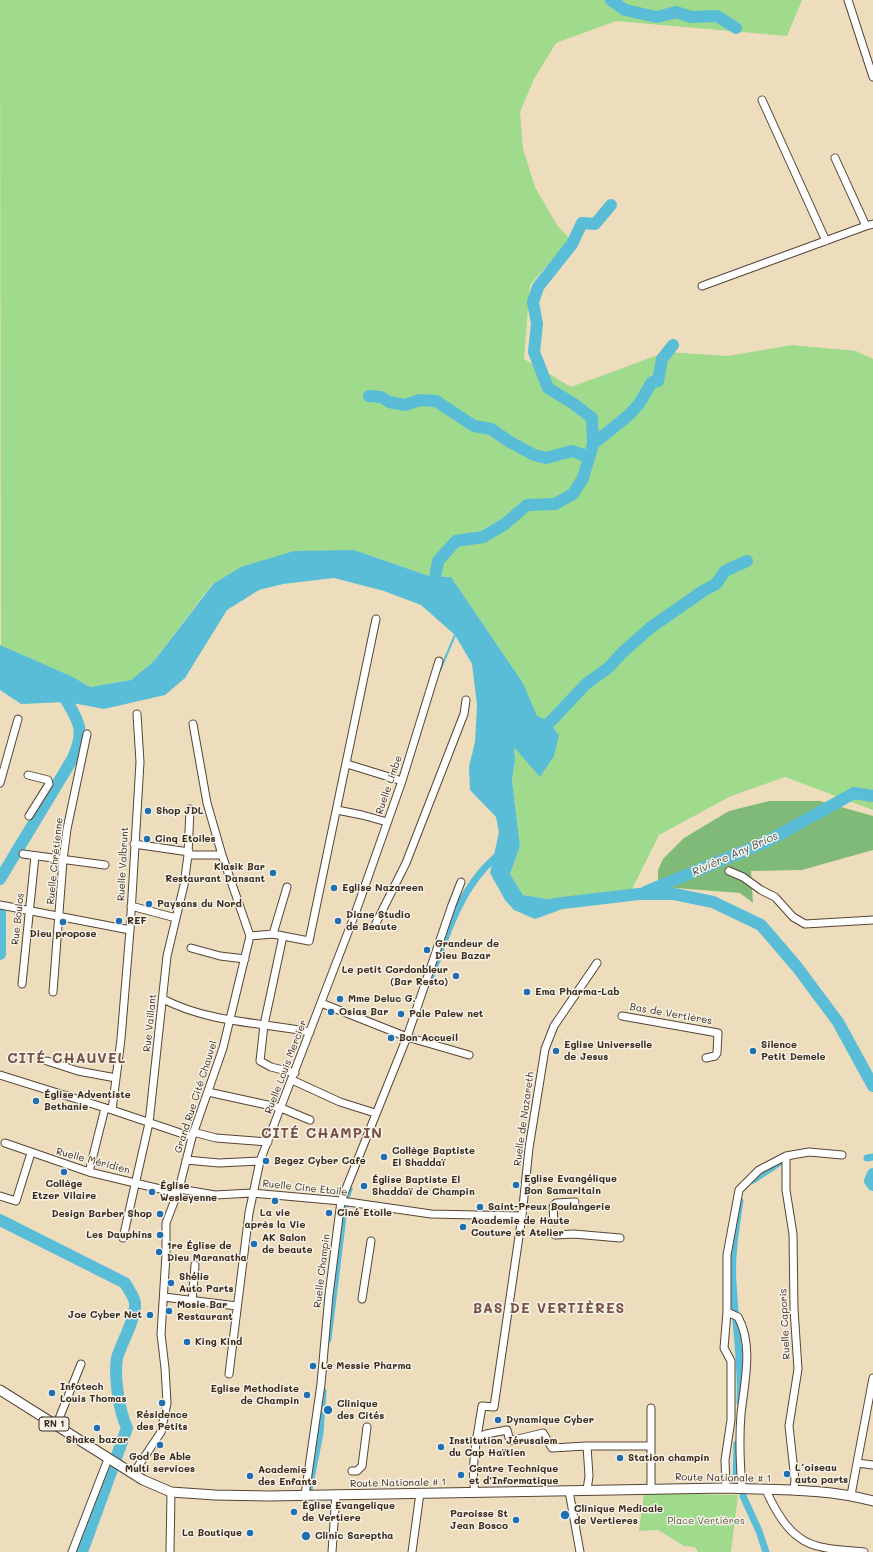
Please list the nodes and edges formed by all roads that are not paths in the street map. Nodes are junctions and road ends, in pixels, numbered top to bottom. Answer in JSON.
{"nodes":[{"id":1,"x":848,"y":0,"type":"edge"},
{"id":2,"x":873,"y":78,"type":"edge"},
{"id":3,"x":762,"y":100,"type":"dead end"},
{"id":4,"x":835,"y":158,"type":"dead end"},
{"id":5,"x":870,"y":225,"type":"edge"},
{"id":6,"x":826,"y":241,"type":"junction"},
{"id":7,"x":702,"y":286,"type":"dead end"},
{"id":8,"x":376,"y":619,"type":"dead end"},
{"id":9,"x":439,"y":661,"type":"dead end"},
{"id":10,"x":466,"y":700,"type":"dead end"},
{"id":11,"x":137,"y":714,"type":"dead end"},
{"id":12,"x":18,"y":719,"type":"dead end"},
{"id":13,"x":193,"y":724,"type":"dead end"},
{"id":14,"x":87,"y":734,"type":"dead end"},
{"id":15,"x":347,"y":764,"type":"junction"},
{"id":16,"x":28,"y":775,"type":"dead end"},
{"id":17,"x":402,"y":781,"type":"junction"},
{"id":18,"x":0,"y":782,"type":"edge"},
{"id":19,"x":190,"y":809,"type":"dead end"},
{"id":20,"x":337,"y":810,"type":"junction"},
{"id":21,"x":30,"y":816,"type":"dead end"},
{"id":22,"x":387,"y":822,"type":"junction"},
{"id":23,"x":134,"y":844,"type":"junction"},
{"id":24,"x":23,"y":854,"type":"dead end"},
{"id":25,"x":188,"y":854,"type":"junction"},
{"id":26,"x":222,"y":855,"type":"junction"},
{"id":27,"x":35,"y":856,"type":"junction"},
{"id":28,"x":63,"y":860,"type":"junction"},
{"id":29,"x":105,"y":865,"type":"dead end"},
{"id":30,"x":730,"y":871,"type":"dead end"},
{"id":31,"x":461,"y":882,"type":"dead end"},
{"id":32,"x":287,"y":887,"type":"dead end"},
{"id":33,"x":3,"y":906,"type":"edge"},
{"id":34,"x":131,"y":906,"type":"junction"},
{"id":35,"x":28,"y":910,"type":"junction"},
{"id":36,"x":355,"y":914,"type":"joint"},
{"id":37,"x":59,"y":916,"type":"junction"},
{"id":38,"x":176,"y":918,"type":"junction"},
{"id":39,"x":873,"y":920,"type":"edge"},
{"id":40,"x":376,"y":923,"type":"dead end"},
{"id":41,"x":130,"y":930,"type":"junction"},
{"id":42,"x":273,"y":934,"type":"junction"},
{"id":43,"x":250,"y":936,"type":"junction"},
{"id":44,"x":283,"y":936,"type":"junction"},
{"id":45,"x":191,"y":948,"type":"dead end"},
{"id":46,"x":245,"y":959,"type":"junction"},
{"id":47,"x":597,"y":963,"type":"dead end"},
{"id":48,"x":22,"y":984,"type":"dead end"},
{"id":49,"x":53,"y":992,"type":"dead end"},
{"id":50,"x":162,"y":999,"type":"junction"},
{"id":51,"x":321,"y":1003,"type":"junction"},
{"id":52,"x":622,"y":1016,"type":"dead end"},
{"id":53,"x":230,"y":1021,"type":"junction"},
{"id":54,"x":264,"y":1025,"type":"junction"},
{"id":55,"x":310,"y":1032,"type":"junction"},
{"id":56,"x":407,"y":1037,"type":"junction"},
{"id":57,"x":469,"y":1055,"type":"dead end"},
{"id":58,"x":706,"y":1058,"type":"dead end"},
{"id":59,"x":47,"y":1061,"type":"dead end"},
{"id":60,"x":295,"y":1073,"type":"junction"},
{"id":61,"x":0,"y":1075,"type":"edge"},
{"id":62,"x":116,"y":1078,"type":"junction"},
{"id":63,"x":292,"y":1080,"type":"junction"},
{"id":64,"x":208,"y":1092,"type":"junction"},
{"id":65,"x":281,"y":1108,"type":"junction"},
{"id":66,"x":109,"y":1109,"type":"junction"},
{"id":67,"x":375,"y":1113,"type":"junction"},
{"id":68,"x":310,"y":1120,"type":"dead end"},
{"id":69,"x":149,"y":1123,"type":"junction"},
{"id":70,"x":192,"y":1135,"type":"junction"},
{"id":71,"x":268,"y":1142,"type":"junction"},
{"id":72,"x":5,"y":1143,"type":"dead end"},
{"id":73,"x":31,"y":1153,"type":"junction"},
{"id":74,"x":842,"y":1155,"type":"dead end"},
{"id":75,"x":786,"y":1156,"type":"junction"},
{"id":76,"x":186,"y":1160,"type":"junction"},
{"id":77,"x":260,"y":1161,"type":"junction"},
{"id":78,"x":89,"y":1172,"type":"junction"},
{"id":79,"x":136,"y":1182,"type":"junction"},
{"id":80,"x":178,"y":1191,"type":"junction"},
{"id":81,"x":252,"y":1192,"type":"junction"},
{"id":82,"x":0,"y":1196,"type":"edge"},
{"id":83,"x":341,"y":1201,"type":"junction"},
{"id":84,"x":575,"y":1202,"type":"dead end"},
{"id":85,"x":522,"y":1216,"type":"junction"},
{"id":86,"x":554,"y":1221,"type":"dead end"},
{"id":87,"x":555,"y":1235,"type":"dead end"},
{"id":88,"x":123,"y":1238,"type":"dead end"},
{"id":89,"x":620,"y":1238,"type":"dead end"},
{"id":90,"x":371,"y":1241,"type":"dead end"},
{"id":91,"x":195,"y":1265,"type":"dead end"},
{"id":92,"x":164,"y":1297,"type":"junction"},
{"id":93,"x":362,"y":1299,"type":"dead end"},
{"id":94,"x":192,"y":1302,"type":"junction"},
{"id":95,"x":237,"y":1306,"type":"junction"},
{"id":96,"x":727,"y":1312,"type":"junction"},
{"id":97,"x":81,"y":1364,"type":"dead end"},
{"id":98,"x":229,"y":1374,"type":"dead end"},
{"id":99,"x":873,"y":1378,"type":"edge"},
{"id":100,"x":0,"y":1390,"type":"edge"},
{"id":101,"x":651,"y":1408,"type":"dead end"},
{"id":102,"x":56,"y":1426,"type":"junction"},
{"id":103,"x":367,"y":1426,"type":"dead end"},
{"id":104,"x":477,"y":1438,"type":"junction"},
{"id":105,"x":587,"y":1446,"type":"junction"},
{"id":106,"x":650,"y":1446,"type":"junction"},
{"id":107,"x":108,"y":1458,"type":"junction"},
{"id":108,"x":857,"y":1464,"type":"junction"},
{"id":109,"x":873,"y":1465,"type":"edge"},
{"id":110,"x":352,"y":1471,"type":"dead end"},
{"id":111,"x":133,"y":1474,"type":"junction"},
{"id":112,"x":726,"y":1488,"type":"junction"},
{"id":113,"x":651,"y":1489,"type":"junction"},
{"id":114,"x":742,"y":1489,"type":"junction"},
{"id":115,"x":587,"y":1490,"type":"junction"},
{"id":116,"x":766,"y":1490,"type":"junction"},
{"id":117,"x":794,"y":1490,"type":"junction"},
{"id":118,"x":569,"y":1491,"type":"junction"},
{"id":119,"x":171,"y":1492,"type":"junction"},
{"id":120,"x":420,"y":1493,"type":"junction"},
{"id":121,"x":475,"y":1493,"type":"junction"},
{"id":122,"x":336,"y":1494,"type":"junction"},
{"id":123,"x":304,"y":1495,"type":"junction"},
{"id":124,"x":851,"y":1495,"type":"junction"},
{"id":125,"x":873,"y":1501,"type":"edge"},
{"id":126,"x":824,"y":1550,"type":"edge"},
{"id":127,"x":72,"y":1552,"type":"edge"},
{"id":128,"x":170,"y":1552,"type":"edge"},
{"id":129,"x":332,"y":1552,"type":"edge"},
{"id":130,"x":412,"y":1552,"type":"edge"},
{"id":131,"x":580,"y":1552,"type":"edge"},
{"id":132,"x":864,"y":1552,"type":"edge"}],
"edges":[{"from":1,"to":2,"type":"street"},
{"from":3,"to":6,"type":"street"},
{"from":4,"to":5,"type":"street"},
{"from":5,"to":6,"type":"street"},
{"from":6,"to":7,"type":"street"},
{"from":8,"to":15,"type":"street"},
{"from":9,"to":17,"type":"street","name":"Ruelle Limbe"},
{"from":10,"to":40,"type":"street"},
{"from":11,"to":23,"type":"street","name":"Ruelle Valbrunt"},
{"from":12,"to":18,"type":"street"},
{"from":13,"to":26,"type":"street"},
{"from":14,"to":28,"type":"street","name":"Ruelle Chrétienne"},
{"from":15,"to":17,"type":"street"},
{"from":15,"to":20,"type":"street"},
{"from":16,"to":21,"type":"street"},
{"from":17,"to":22,"type":"street","name":"Ruelle Limbe"},
{"from":19,"to":25,"type":"street","name":"Rue Vaillant"},
{"from":20,"to":22,"type":"street"},
{"from":20,"to":44,"type":"street"},
{"from":22,"to":36,"type":"street","name":"Ruelle Limbe"},
{"from":23,"to":25,"type":"street"},
{"from":23,"to":34,"type":"street","name":"Ruelle Valbrunt"},
{"from":24,"to":27,"type":"street"},
{"from":25,"to":26,"type":"street"},
{"from":25,"to":38,"type":"street","name":"Rue Vaillant"},
{"from":26,"to":43,"type":"street"},
{"from":27,"to":28,"type":"street"},
{"from":27,"to":35,"type":"street","name":"Rue Boulos"},
{"from":28,"to":29,"type":"street"},
{"from":28,"to":37,"type":"street","name":"Ruelle Chrétienne"},
{"from":30,"to":39,"type":"street"},
{"from":31,"to":56,"type":"street","name":"Ruelle Champin"},
{"from":32,"to":42,"type":"street"},
{"from":33,"to":35,"type":"street"},
{"from":34,"to":38,"type":"street"},
{"from":34,"to":41,"type":"street","name":"Ruelle Valbrunt"},
{"from":35,"to":37,"type":"street"},
{"from":35,"to":48,"type":"street","name":"Rue Boulos"},
{"from":36,"to":51,"type":"street","name":"Ruelle Louis Mercier"},
{"from":37,"to":41,"type":"street"},
{"from":37,"to":49,"type":"street","name":"Ruelle Chrétienne"},
{"from":38,"to":50,"type":"street","name":"Rue Vaillant"},
{"from":41,"to":62,"type":"street","name":"Ruelle Valbrunt"},
{"from":42,"to":43,"type":"street"},
{"from":42,"to":44,"type":"street"},
{"from":43,"to":46,"type":"street","name":"Grand Rue Cité Chauvel"},
{"from":44,"to":54,"type":"street"},
{"from":45,"to":46,"type":"street"},
{"from":46,"to":53,"type":"street","name":"Grand Rue Cité Chauvel"},
{"from":47,"to":85,"type":"street","name":"Ruelle de Nazareth"},
{"from":50,"to":53,"type":"street"},
{"from":50,"to":69,"type":"street","name":"Rue Vaillant"},
{"from":51,"to":55,"type":"street","name":"Ruelle Louis Mercier"},
{"from":51,"to":56,"type":"street"},
{"from":52,"to":58,"type":"street","name":"Bas de Vertières"},
{"from":53,"to":54,"type":"street"},
{"from":53,"to":64,"type":"street","name":"Grand Rue Cité Chauvel"},
{"from":54,"to":55,"type":"street"},
{"from":54,"to":60,"type":"street"},
{"from":55,"to":60,"type":"street","name":"Ruelle Louis Mercier"},
{"from":56,"to":57,"type":"street"},
{"from":56,"to":67,"type":"street","name":"Ruelle Champin"},
{"from":59,"to":62,"type":"street"},
{"from":60,"to":63,"type":"street","name":"Ruelle Louis Mercier"},
{"from":61,"to":66,"type":"street"},
{"from":62,"to":66,"type":"street","name":"Ruelle Valbrunt"},
{"from":63,"to":65,"type":"street","name":"Ruelle Louis Mercier"},
{"from":63,"to":67,"type":"street"},
{"from":64,"to":65,"type":"street"},
{"from":64,"to":70,"type":"street","name":"Grand Rue Cité Chauvel"},
{"from":65,"to":68,"type":"street"},
{"from":65,"to":71,"type":"street","name":"Ruelle Louis Mercier"},
{"from":66,"to":69,"type":"street"},
{"from":66,"to":78,"type":"street","name":"Ruelle Valbrunt"},
{"from":67,"to":83,"type":"street","name":"Ruelle Champin"},
{"from":69,"to":70,"type":"street"},
{"from":69,"to":79,"type":"street","name":"Rue Vaillant"},
{"from":70,"to":71,"type":"street"},
{"from":70,"to":76,"type":"street","name":"Grand Rue Cité Chauvel"},
{"from":71,"to":77,"type":"street","name":"Ruelle Louis Mercier"},
{"from":72,"to":73,"type":"street","name":"Ruelle Méridien"},
{"from":73,"to":78,"type":"street","name":"Ruelle Méridien"},
{"from":73,"to":82,"type":"street"},
{"from":74,"to":75,"type":"street"},
{"from":75,"to":96,"type":"street"},
{"from":75,"to":117,"type":"street","name":"Ruelle Caporis"},
{"from":76,"to":77,"type":"street"},
{"from":76,"to":80,"type":"street","name":"Grand Rue Cité Chauvel"},
{"from":77,"to":81,"type":"street","name":"Ruelle Louis Mercier"},
{"from":78,"to":79,"type":"street","name":"Ruelle Méridien"},
{"from":79,"to":80,"type":"street","name":"Ruelle Méridien"},
{"from":79,"to":88,"type":"street","name":"Rue Vaillant"},
{"from":80,"to":81,"type":"street","name":"Ruelle Méridien"},
{"from":80,"to":92,"type":"street","name":"Grand Rue Cité Chauvel"},
{"from":81,"to":83,"type":"street","name":"Ruelle Cine Etoile"},
{"from":81,"to":95,"type":"street","name":"Ruelle Louis Mercier"},
{"from":83,"to":85,"type":"street","name":"Ruelle Cine Etoile"},
{"from":83,"to":123,"type":"street","name":"Ruelle Champin"},
{"from":84,"to":86,"type":"street"},
{"from":85,"to":104,"type":"street","name":"Ruelle de Nazareth"},
{"from":87,"to":89,"type":"street"},
{"from":90,"to":93,"type":"street"},
{"from":91,"to":94,"type":"street"},
{"from":92,"to":94,"type":"street"},
{"from":92,"to":111,"type":"street","name":"Grand Rue Cité Chauvel"},
{"from":94,"to":95,"type":"street"},
{"from":95,"to":98,"type":"street","name":"Ruelle Louis Mercier"},
{"from":96,"to":112,"type":"street"},
{"from":96,"to":114,"type":"street"},
{"from":97,"to":102,"type":"street"},
{"from":99,"to":108,"type":"street"},
{"from":100,"to":102,"type":"main road","name":"Route Nationale # 1","number":"RN 1"},
{"from":101,"to":106,"type":"street"},
{"from":102,"to":107,"type":"main road","name":"Route Nationale # 1","number":"RN 1"},
{"from":103,"to":110,"type":"street"},
{"from":104,"to":105,"type":"street"},
{"from":104,"to":121,"type":"street","name":"Ruelle de Nazareth"},
{"from":105,"to":106,"type":"street"},
{"from":105,"to":115,"type":"street"},
{"from":106,"to":113,"type":"street"},
{"from":107,"to":111,"type":"main road","name":"Route Nationale # 1","number":"RN 1"},
{"from":107,"to":127,"type":"street"},
{"from":108,"to":109,"type":"street"},
{"from":108,"to":124,"type":"street"},
{"from":111,"to":119,"type":"main road","name":"Route Nationale # 1","number":"RN 1"},
{"from":112,"to":113,"type":"main road","name":"Route Nationale # 1","number":"RN 1"},
{"from":112,"to":114,"type":"main road","name":"Route Nationale # 1","number":"RN 1"},
{"from":113,"to":115,"type":"main road","name":"Route Nationale # 1","number":"RN 1"},
{"from":114,"to":116,"type":"main road","name":"Route Nationale # 1","number":"RN 1"},
{"from":115,"to":118,"type":"main road","name":"Route Nationale # 1","number":"RN 1"},
{"from":116,"to":117,"type":"main road","name":"Route Nationale # 1","number":"RN 1"},
{"from":116,"to":126,"type":"street"},
{"from":117,"to":124,"type":"main road","name":"Route Nationale # 1","number":"RN 1"},
{"from":118,"to":121,"type":"main road","name":"Route Nationale # 1","number":"RN 1"},
{"from":118,"to":131,"type":"street"},
{"from":119,"to":123,"type":"main road","name":"Route Nationale # 1","number":"RN 1"},
{"from":119,"to":128,"type":"street"},
{"from":120,"to":121,"type":"main road","name":"Route Nationale # 1","number":"RN 1"},
{"from":120,"to":122,"type":"main road","name":"Route Nationale # 1","number":"RN 1"},
{"from":120,"to":130,"type":"street"},
{"from":122,"to":123,"type":"main road","name":"Route Nationale # 1","number":"RN 1"},
{"from":122,"to":129,"type":"street"},
{"from":124,"to":125,"type":"main road","name":"Route Nationale # 1","number":"RN 1"},
{"from":126,"to":132,"type":"street"}]}
